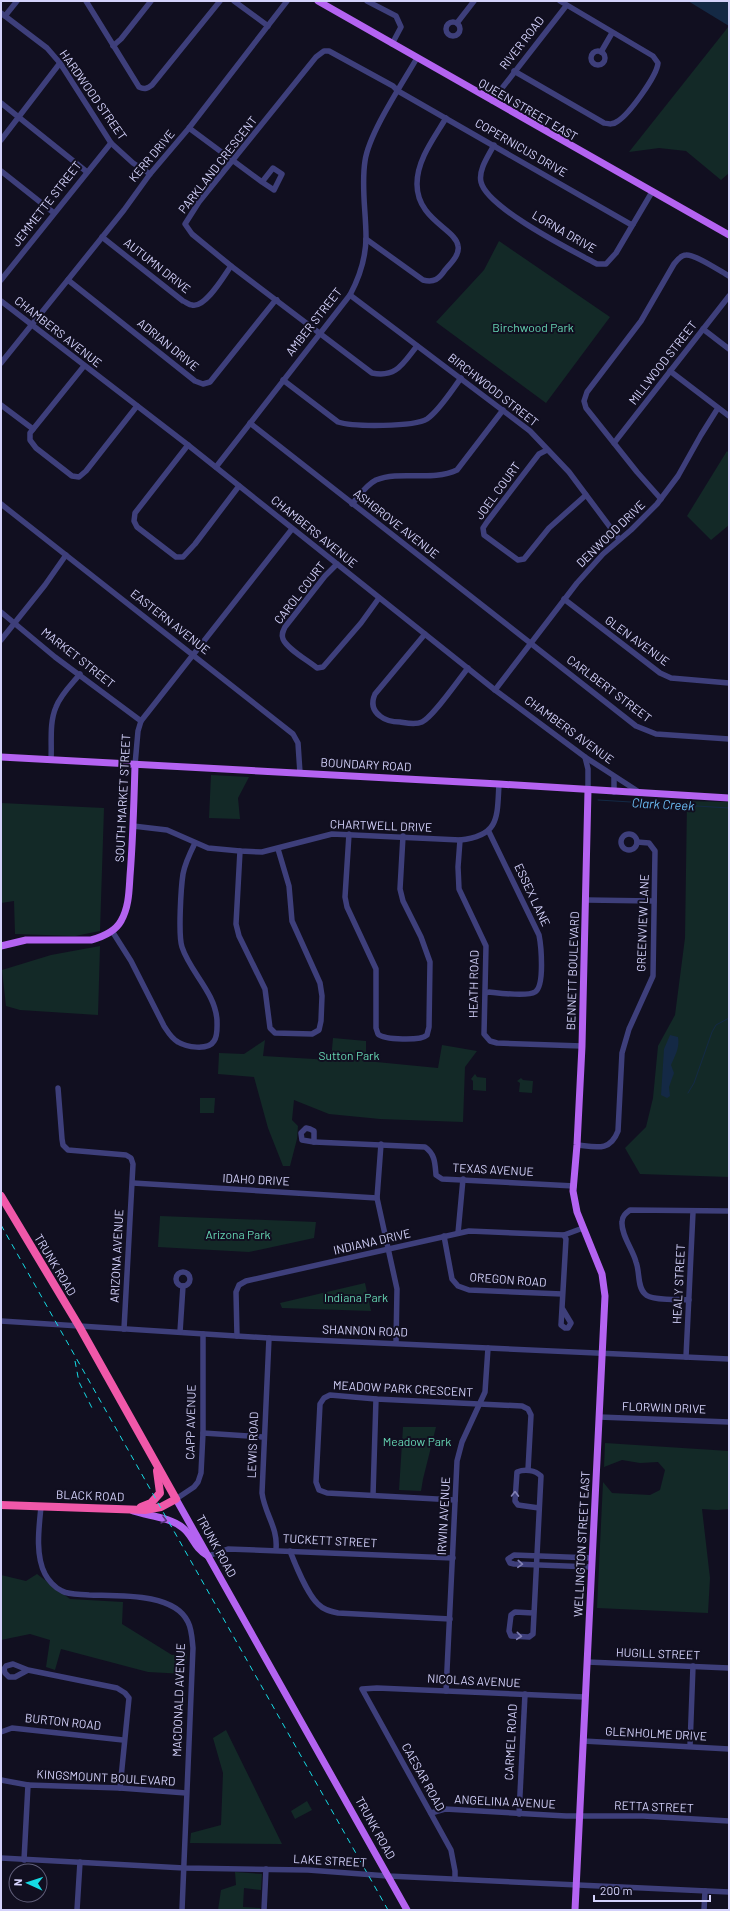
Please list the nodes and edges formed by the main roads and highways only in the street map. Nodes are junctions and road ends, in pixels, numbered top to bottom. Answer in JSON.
{"nodes":[{"id":1,"x":318,"y":1,"type":"edge"},
{"id":2,"x":330,"y":4,"type":"edge"},
{"id":3,"x":729,"y":235,"type":"edge"},
{"id":4,"x":1,"y":757,"type":"edge"},
{"id":5,"x":135,"y":765,"type":"junction"},
{"id":6,"x":588,"y":790,"type":"junction"},
{"id":7,"x":729,"y":798,"type":"edge"},
{"id":8,"x":1,"y":946,"type":"edge"},
{"id":9,"x":574,"y":1186,"type":"joint"},
{"id":10,"x":1,"y":1196,"type":"edge"},
{"id":11,"x":144,"y":1442,"type":"junction"},
{"id":12,"x":176,"y":1499,"type":"junction"},
{"id":13,"x":1,"y":1505,"type":"edge"},
{"id":14,"x":127,"y":1509,"type":"junction"},
{"id":15,"x":208,"y":1556,"type":"junction"},
{"id":16,"x":407,"y":1910,"type":"edge"},
{"id":17,"x":575,"y":1910,"type":"edge"}],
"edges":[{"from":1,"to":2,"type":"main road","name":"QUEEN STREET EAST"},
{"from":2,"to":3,"type":"main road","name":"QUEEN STREET EAST"},
{"from":4,"to":5,"type":"main road","name":"BOUNDARY ROAD"},
{"from":5,"to":6,"type":"main road","name":"BOUNDARY ROAD"},
{"from":5,"to":8,"type":"main road","name":"SOUTH MARKET STREET"},
{"from":6,"to":7,"type":"main road","name":"BOUNDARY ROAD"},
{"from":6,"to":9,"type":"main road","name":"BENNETT BOULEVARD"},
{"from":9,"to":17,"type":"main road","name":"WELLINGTON STREET EAST"},
{"from":10,"to":11,"type":"highway","name":"TRUNK ROAD"},
{"from":11,"to":12,"type":"highway","name":"TRUNK ROAD"},
{"from":11,"to":14,"type":"highway"},
{"from":12,"to":14,"type":"highway","name":"BLACK ROAD"},
{"from":12,"to":15,"type":"main road","name":"TRUNK ROAD"},
{"from":13,"to":14,"type":"highway","name":"BLACK ROAD"},
{"from":14,"to":15,"type":"main road","one_way":true},
{"from":15,"to":16,"type":"main road","name":"TRUNK ROAD"}]}
